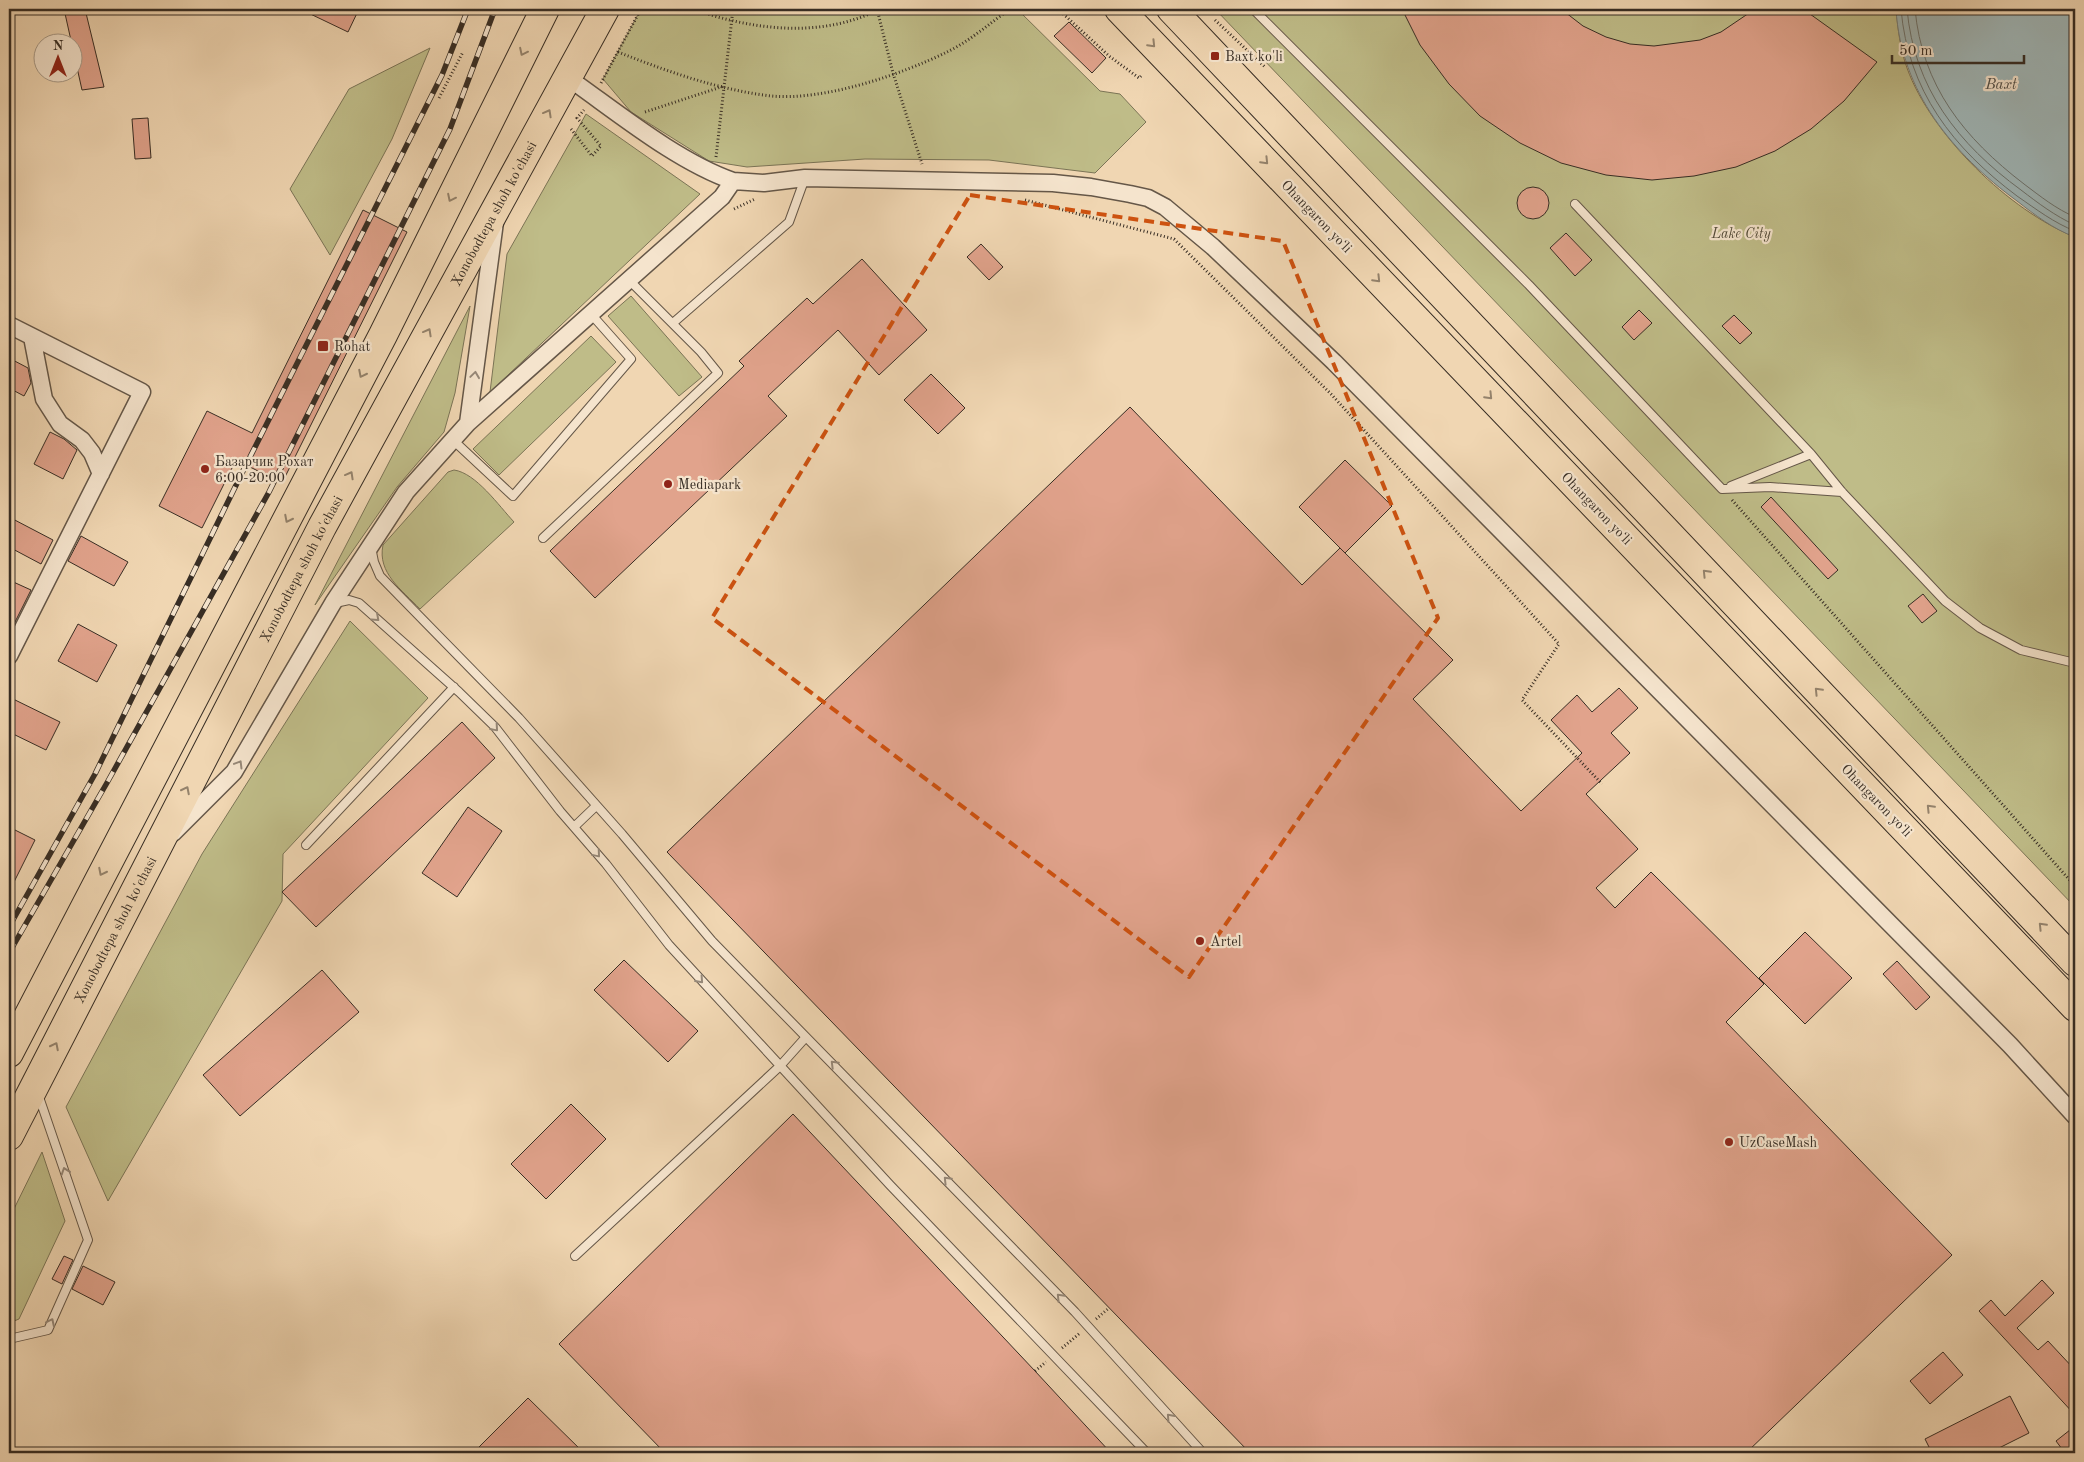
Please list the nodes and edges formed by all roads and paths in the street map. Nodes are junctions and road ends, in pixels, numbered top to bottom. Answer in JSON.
{"nodes":[{"id":1,"x":545,"y":9,"type":"edge"},
{"id":2,"x":605,"y":9,"type":"edge"},
{"id":3,"x":641,"y":9,"type":"edge"},
{"id":4,"x":692,"y":9,"type":"edge"},
{"id":5,"x":732,"y":9,"type":"edge"},
{"id":6,"x":878,"y":9,"type":"edge"},
{"id":7,"x":1010,"y":9,"type":"edge"},
{"id":8,"x":1058,"y":9,"type":"edge"},
{"id":9,"x":1119,"y":9,"type":"edge"},
{"id":10,"x":1171,"y":9,"type":"edge"},
{"id":11,"x":1253,"y":9,"type":"edge"},
{"id":12,"x":1210,"y":16,"type":"dead end"},
{"id":13,"x":732,"y":21,"type":"junction"},
{"id":14,"x":463,"y":52,"type":"dead end"},
{"id":15,"x":618,"y":52,"type":"junction"},
{"id":16,"x":1265,"y":67,"type":"dead end"},
{"id":17,"x":893,"y":74,"type":"junction"},
{"id":18,"x":1141,"y":76,"type":"dead end"},
{"id":19,"x":567,"y":77,"type":"junction"},
{"id":20,"x":725,"y":86,"type":"junction"},
{"id":21,"x":439,"y":98,"type":"dead end"},
{"id":22,"x":590,"y":102,"type":"junction"},
{"id":23,"x":625,"y":118,"type":"junction"},
{"id":24,"x":571,"y":129,"type":"dead end"},
{"id":25,"x":711,"y":173,"type":"junction"},
{"id":26,"x":806,"y":178,"type":"junction"},
{"id":27,"x":928,"y":180,"type":"junction"},
{"id":28,"x":733,"y":181,"type":"junction"},
{"id":29,"x":722,"y":197,"type":"junction"},
{"id":30,"x":759,"y":198,"type":"dead end"},
{"id":31,"x":1015,"y":200,"type":"dead end"},
{"id":32,"x":1575,"y":204,"type":"dead end"},
{"id":33,"x":497,"y":206,"type":"junction"},
{"id":34,"x":629,"y":280,"type":"junction"},
{"id":35,"x":591,"y":314,"type":"junction"},
{"id":36,"x":674,"y":323,"type":"junction"},
{"id":37,"x":9,"y":325,"type":"edge"},
{"id":38,"x":32,"y":337,"type":"junction"},
{"id":39,"x":468,"y":423,"type":"junction"},
{"id":40,"x":454,"y":441,"type":"junction"},
{"id":41,"x":1811,"y":454,"type":"junction"},
{"id":42,"x":101,"y":474,"type":"junction"},
{"id":43,"x":1722,"y":489,"type":"junction"},
{"id":44,"x":1842,"y":492,"type":"junction"},
{"id":45,"x":543,"y":538,"type":"dead end"},
{"id":46,"x":371,"y":544,"type":"junction"},
{"id":47,"x":333,"y":603,"type":"junction"},
{"id":48,"x":9,"y":656,"type":"edge"},
{"id":49,"x":2075,"y":663,"type":"edge"},
{"id":50,"x":454,"y":687,"type":"junction"},
{"id":51,"x":1602,"y":784,"type":"dead end"},
{"id":52,"x":596,"y":806,"type":"junction"},
{"id":53,"x":574,"y":827,"type":"junction"},
{"id":54,"x":125,"y":828,"type":"junction"},
{"id":55,"x":306,"y":845,"type":"dead end"},
{"id":56,"x":157,"y":846,"type":"junction"},
{"id":57,"x":2075,"y":886,"type":"edge"},
{"id":58,"x":2075,"y":962,"type":"edge"},
{"id":59,"x":2075,"y":1007,"type":"edge"},
{"id":60,"x":806,"y":1037,"type":"junction"},
{"id":61,"x":9,"y":1053,"type":"edge"},
{"id":62,"x":780,"y":1066,"type":"junction"},
{"id":63,"x":35,"y":1085,"type":"junction"},
{"id":64,"x":2075,"y":1116,"type":"edge"},
{"id":65,"x":9,"y":1136,"type":"edge"},
{"id":66,"x":575,"y":1256,"type":"dead end"},
{"id":67,"x":1109,"y":1308,"type":"dead end"},
{"id":68,"x":1094,"y":1320,"type":"dead end"},
{"id":69,"x":1087,"y":1327,"type":"dead end"},
{"id":70,"x":9,"y":1339,"type":"edge"},
{"id":71,"x":1057,"y":1352,"type":"dead end"},
{"id":72,"x":1050,"y":1358,"type":"dead end"},
{"id":73,"x":1035,"y":1371,"type":"dead end"},
{"id":74,"x":1147,"y":1453,"type":"edge"},
{"id":75,"x":1203,"y":1453,"type":"edge"}],
"edges":[{"from":1,"to":54,"type":"highway","one_way":true},
{"from":2,"to":19,"type":"highway","name":"Xonobodtepa shoh ko'chasi"},
{"from":3,"to":15,"type":"path"},
{"from":4,"to":13,"type":"path"},
{"from":5,"to":13,"type":"path"},
{"from":6,"to":13,"type":"path"},
{"from":6,"to":17,"type":"path"},
{"from":7,"to":17,"type":"path"},
{"from":8,"to":18,"type":"path"},
{"from":9,"to":59,"type":"highway","name":"Ohangaron yoʻli","one_way":true},
{"from":58,"to":10,"type":"highway","one_way":true},
{"from":11,"to":43,"type":"lane"},
{"from":12,"to":16,"type":"path"},
{"from":13,"to":20,"type":"path"},
{"from":14,"to":21,"type":"path"},
{"from":15,"to":20,"type":"path"},
{"from":15,"to":22,"type":"path"},
{"from":17,"to":20,"type":"path"},
{"from":17,"to":27,"type":"path"},
{"from":19,"to":22,"type":"street"},
{"from":33,"to":19,"type":"highway","name":"Xonobodtepa shoh ko'chasi","one_way":true},
{"from":20,"to":23,"type":"path"},
{"from":20,"to":25,"type":"path"},
{"from":22,"to":23,"type":"street"},
{"from":22,"to":24,"type":"path"},
{"from":23,"to":25,"type":"street"},
{"from":25,"to":28,"type":"street"},
{"from":26,"to":27,"type":"street"},
{"from":26,"to":28,"type":"street"},
{"from":26,"to":36,"type":"lane"},
{"from":27,"to":64,"type":"street"},
{"from":28,"to":29,"type":"street"},
{"from":29,"to":30,"type":"path"},
{"from":29,"to":34,"type":"street"},
{"from":31,"to":51,"type":"path"},
{"from":32,"to":41,"type":"lane"},
{"from":39,"to":33,"type":"street","one_way":true},
{"from":56,"to":33,"type":"highway","name":"Xonobodtepa shoh ko'chasi","one_way":true},
{"from":34,"to":35,"type":"street"},
{"from":34,"to":36,"type":"lane"},
{"from":35,"to":39,"type":"street"},
{"from":35,"to":40,"type":"lane"},
{"from":36,"to":45,"type":"lane"},
{"from":37,"to":38,"type":"street"},
{"from":38,"to":42,"type":"street"},
{"from":38,"to":42,"type":"street"},
{"from":39,"to":40,"type":"street"},
{"from":40,"to":46,"type":"street"},
{"from":41,"to":43,"type":"lane"},
{"from":41,"to":44,"type":"lane"},
{"from":42,"to":48,"type":"street"},
{"from":43,"to":44,"type":"lane"},
{"from":43,"to":57,"type":"path"},
{"from":44,"to":49,"type":"lane"},
{"from":46,"to":47,"type":"street"},
{"from":46,"to":52,"type":"lane"},
{"from":47,"to":50,"type":"lane","one_way":true},
{"from":56,"to":47,"type":"street","one_way":true},
{"from":50,"to":53,"type":"lane","one_way":true},
{"from":50,"to":55,"type":"lane"},
{"from":52,"to":53,"type":"lane"},
{"from":52,"to":60,"type":"lane"},
{"from":53,"to":62,"type":"lane","one_way":true},
{"from":54,"to":56,"type":"highway"},
{"from":54,"to":61,"type":"highway","one_way":true},
{"from":63,"to":56,"type":"highway","name":"Xonobodtepa shoh ko'chasi","one_way":true},
{"from":60,"to":62,"type":"lane"},
{"from":75,"to":60,"type":"lane","one_way":true},
{"from":62,"to":66,"type":"lane"},
{"from":62,"to":74,"type":"lane"},
{"from":63,"to":65,"type":"highway","name":"Xonobodtepa shoh ko'chasi"},
{"from":70,"to":63,"type":"lane","one_way":true},
{"from":67,"to":68,"type":"path"},
{"from":69,"to":71,"type":"path"},
{"from":72,"to":73,"type":"path"}]}
